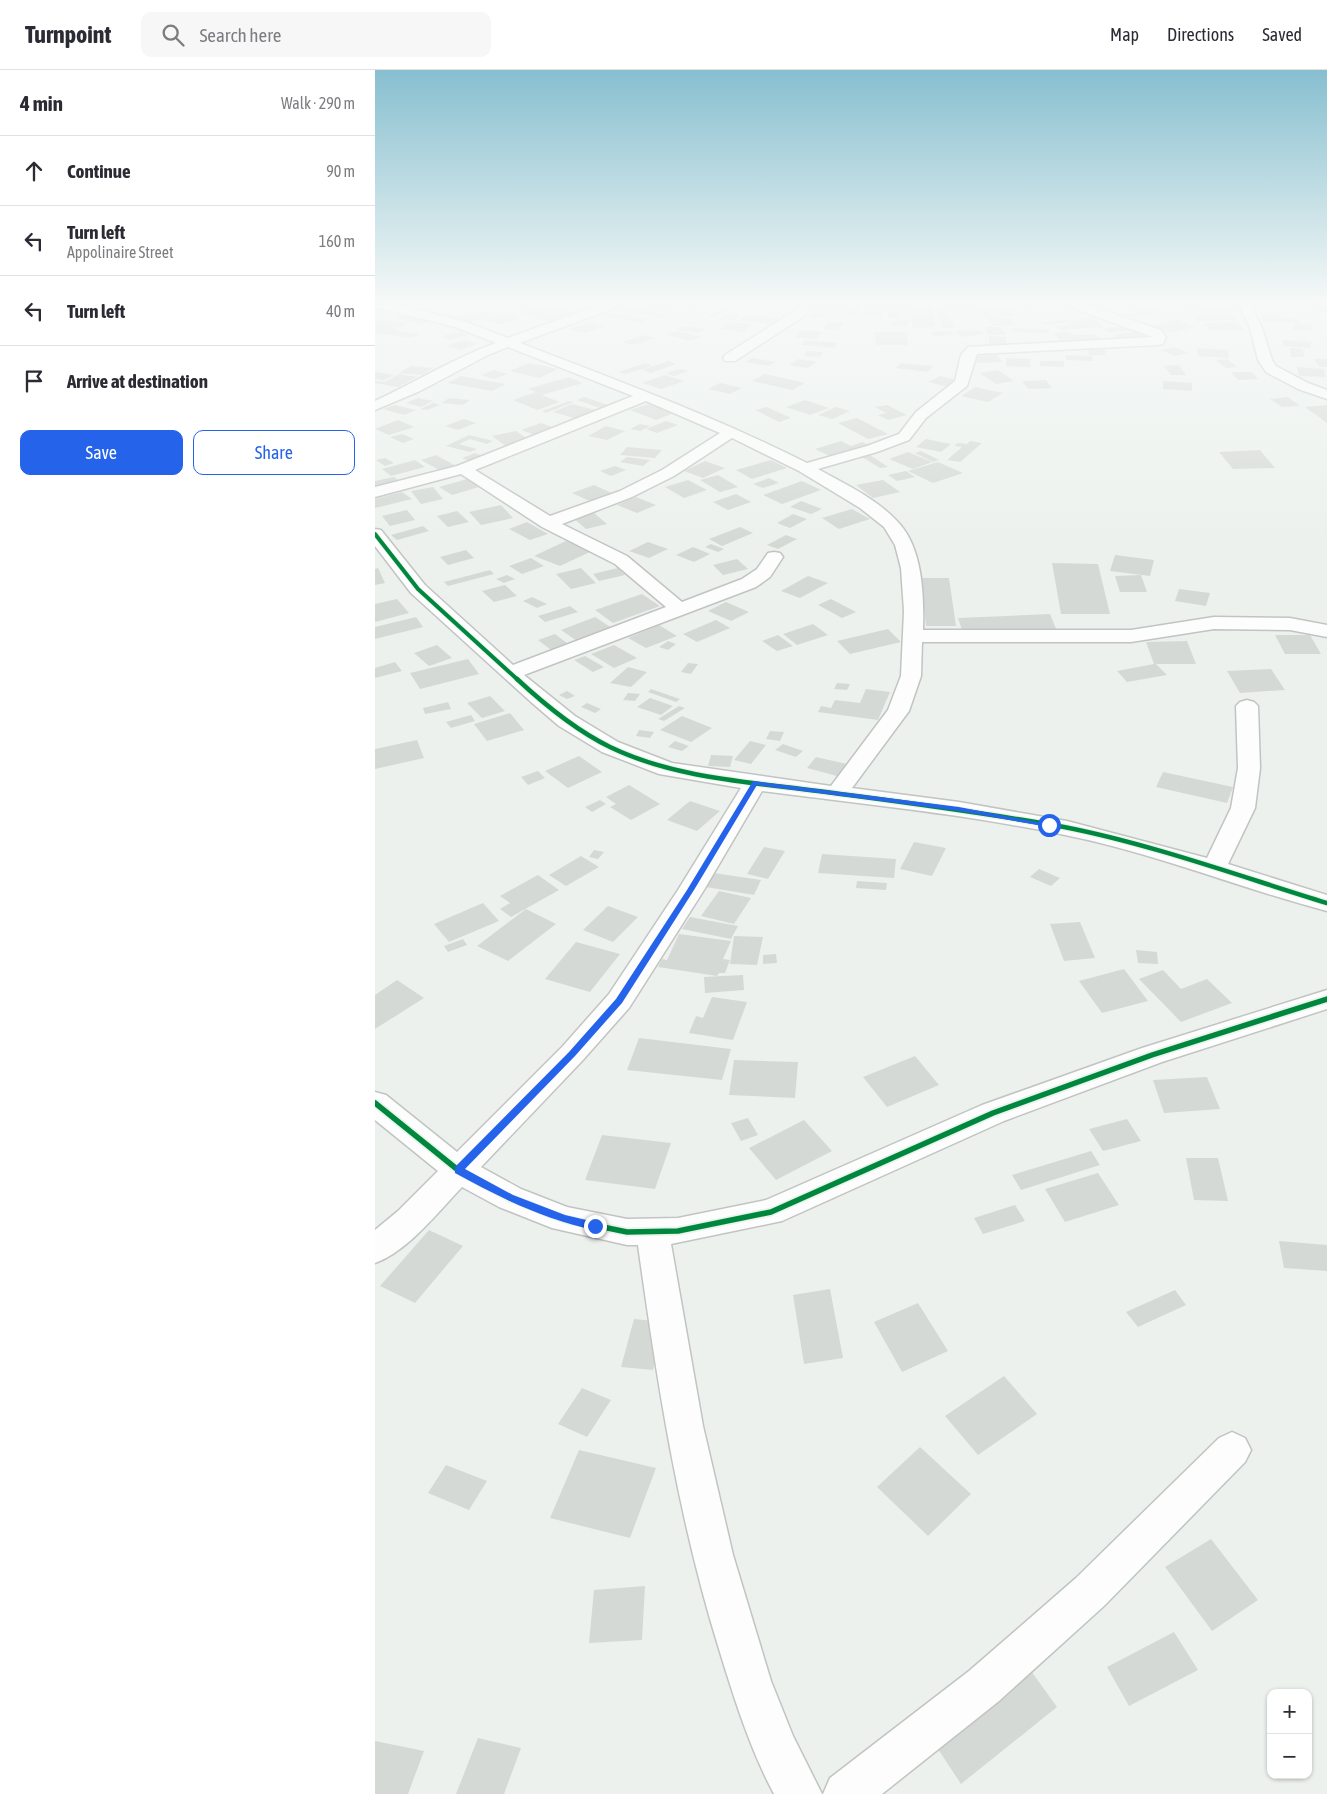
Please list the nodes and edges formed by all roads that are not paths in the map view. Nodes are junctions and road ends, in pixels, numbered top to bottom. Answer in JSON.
{"nodes":[{"id":1,"x":427,"y":381,"type":"edge"},
{"id":2,"x":609,"y":381,"type":"edge"},
{"id":3,"x":962,"y":381,"type":"edge"},
{"id":4,"x":1294,"y":381,"type":"edge"},
{"id":5,"x":1327,"y":395,"type":"edge"},
{"id":6,"x":647,"y":396,"type":"junction"},
{"id":7,"x":375,"y":406,"type":"edge"},
{"id":8,"x":731,"y":432,"type":"junction"},
{"id":9,"x":805,"y":468,"type":"junction"},
{"id":10,"x":463,"y":469,"type":"junction"},
{"id":11,"x":375,"y":492,"type":"edge"},
{"id":12,"x":548,"y":523,"type":"junction"},
{"id":13,"x":375,"y":534,"type":"edge"},
{"id":14,"x":774,"y":557,"type":"dead end"},
{"id":15,"x":681,"y":610,"type":"junction"},
{"id":16,"x":1327,"y":631,"type":"edge"},
{"id":17,"x":913,"y":636,"type":"junction"},
{"id":18,"x":510,"y":673,"type":"junction"},
{"id":19,"x":1247,"y":706,"type":"dead end"},
{"id":20,"x":755,"y":783,"type":"junction"},
{"id":21,"x":837,"y":793,"type":"junction"},
{"id":22,"x":1214,"y":868,"type":"junction"},
{"id":23,"x":1327,"y":904,"type":"edge"},
{"id":24,"x":1327,"y":999,"type":"edge"},
{"id":25,"x":375,"y":1103,"type":"edge"},
{"id":26,"x":458,"y":1170,"type":"junction"},
{"id":27,"x":652,"y":1231,"type":"junction"},
{"id":28,"x":375,"y":1249,"type":"edge"},
{"id":29,"x":1233,"y":1450,"type":"dead end"},
{"id":30,"x":799,"y":1794,"type":"edge"},
{"id":31,"x":846,"y":1794,"type":"edge"}],
"edges":[{"from":1,"to":7,"type":"street"},
{"from":2,"to":6,"type":"street"},
{"from":3,"to":9,"type":"street"},
{"from":4,"to":5,"type":"street"},
{"from":6,"to":8,"type":"street"},
{"from":6,"to":10,"type":"street"},
{"from":8,"to":9,"type":"street"},
{"from":8,"to":12,"type":"street"},
{"from":9,"to":17,"type":"street"},
{"from":10,"to":11,"type":"street"},
{"from":10,"to":12,"type":"street"},
{"from":12,"to":15,"type":"street"},
{"from":13,"to":18,"type":"street"},
{"from":14,"to":15,"type":"street"},
{"from":15,"to":18,"type":"street"},
{"from":16,"to":17,"type":"street"},
{"from":17,"to":21,"type":"street"},
{"from":18,"to":20,"type":"street"},
{"from":19,"to":22,"type":"street"},
{"from":20,"to":21,"type":"street"},
{"from":20,"to":26,"type":"street"},
{"from":21,"to":22,"type":"street"},
{"from":22,"to":23,"type":"street"},
{"from":24,"to":27,"type":"street"},
{"from":25,"to":26,"type":"street"},
{"from":26,"to":27,"type":"street"},
{"from":26,"to":28,"type":"street"},
{"from":27,"to":30,"type":"street"},
{"from":29,"to":31,"type":"street"}]}
